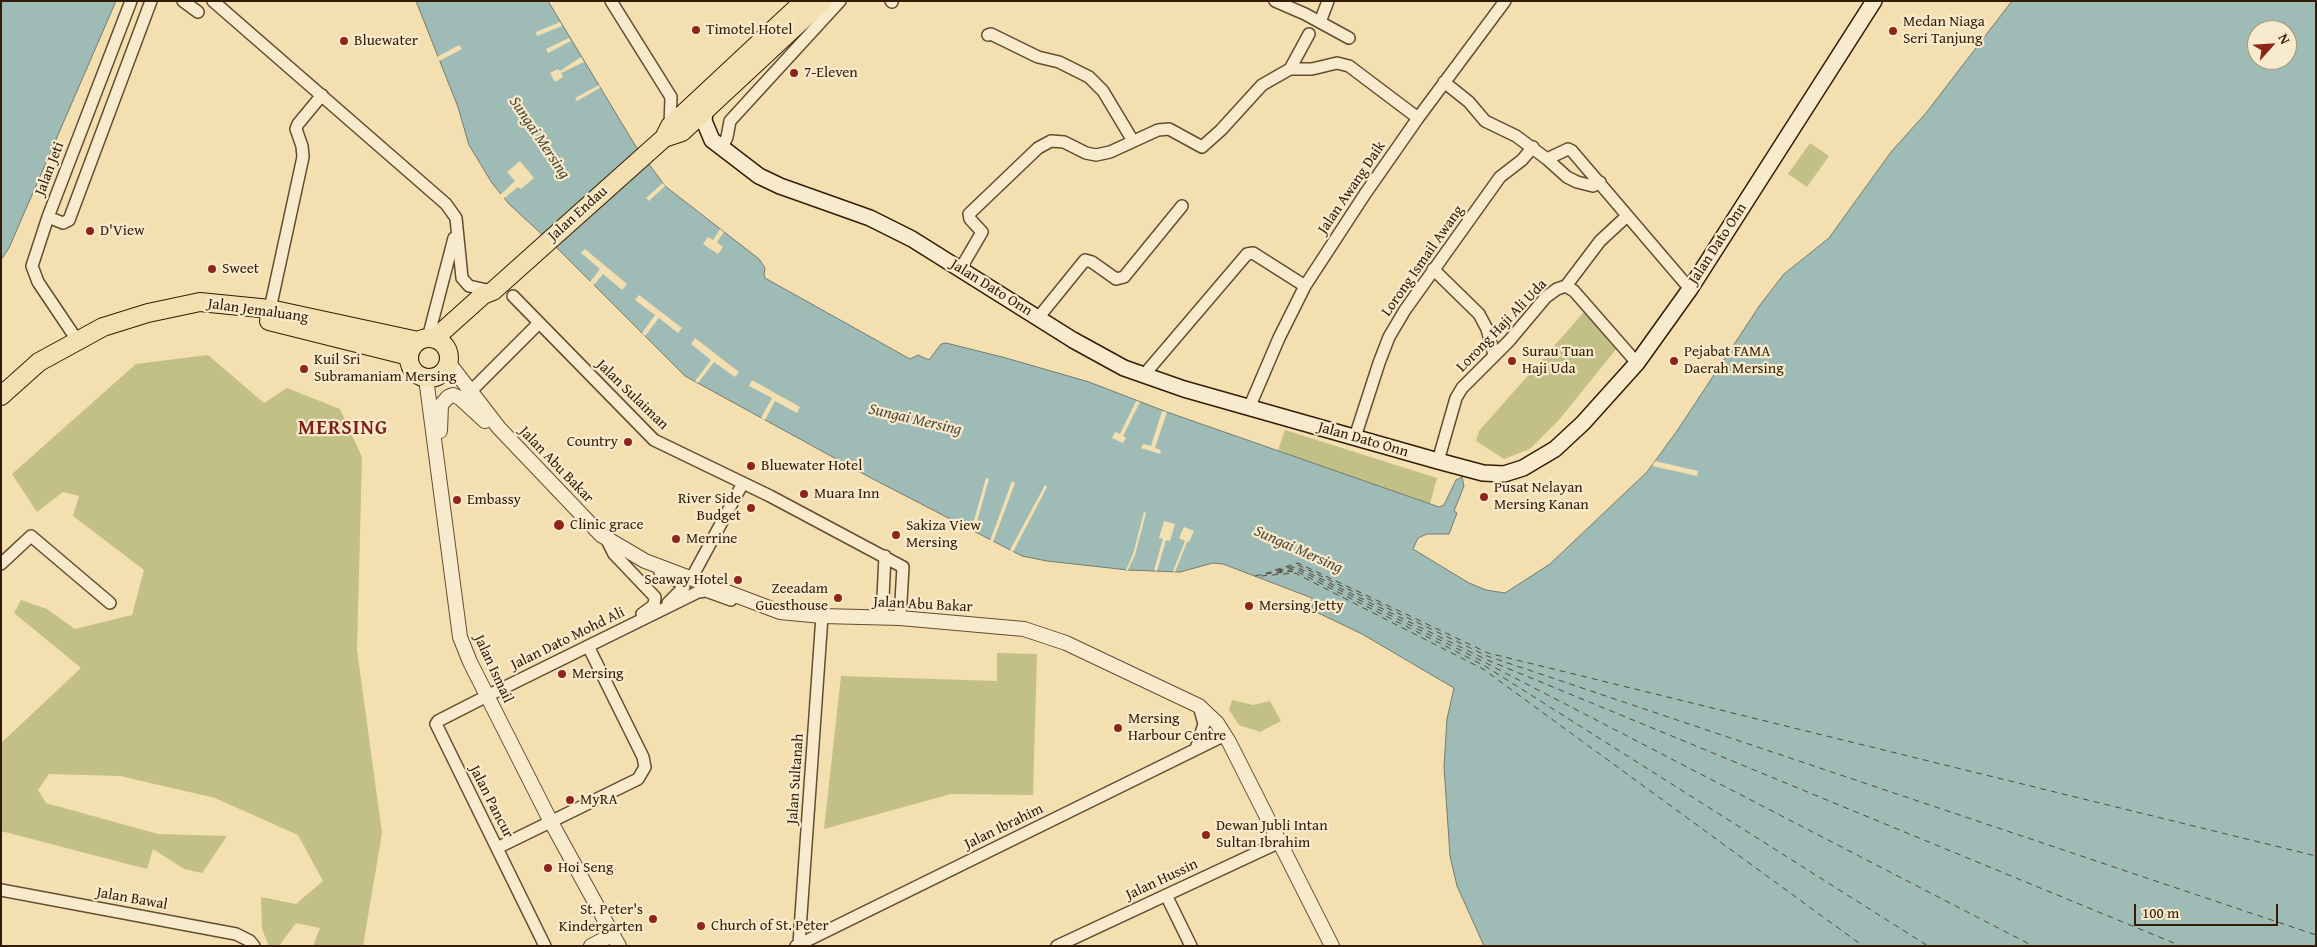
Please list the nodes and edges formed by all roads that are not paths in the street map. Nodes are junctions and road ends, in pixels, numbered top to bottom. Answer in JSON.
{"nodes":[{"id":1,"x":131,"y":1,"type":"edge"},
{"id":2,"x":151,"y":1,"type":"edge"},
{"id":3,"x":183,"y":1,"type":"edge"},
{"id":4,"x":213,"y":1,"type":"edge"},
{"id":5,"x":610,"y":1,"type":"edge"},
{"id":6,"x":804,"y":1,"type":"edge"},
{"id":7,"x":1275,"y":1,"type":"edge"},
{"id":8,"x":1328,"y":1,"type":"edge"},
{"id":9,"x":1506,"y":1,"type":"edge"},
{"id":10,"x":1874,"y":1,"type":"edge"},
{"id":11,"x":832,"y":2,"type":"edge"},
{"id":12,"x":198,"y":12,"type":"dead end"},
{"id":13,"x":1320,"y":22,"type":"junction"},
{"id":14,"x":1309,"y":34,"type":"dead end"},
{"id":15,"x":988,"y":35,"type":"dead end"},
{"id":16,"x":1349,"y":38,"type":"dead end"},
{"id":17,"x":1290,"y":69,"type":"junction"},
{"id":18,"x":1444,"y":82,"type":"junction"},
{"id":19,"x":322,"y":95,"type":"junction"},
{"id":20,"x":671,"y":97,"type":"junction"},
{"id":21,"x":700,"y":107,"type":"junction"},
{"id":22,"x":1418,"y":118,"type":"junction"},
{"id":23,"x":672,"y":132,"type":"junction"},
{"id":24,"x":1133,"y":141,"type":"junction"},
{"id":25,"x":717,"y":144,"type":"junction"},
{"id":26,"x":1533,"y":147,"type":"junction"},
{"id":27,"x":1546,"y":158,"type":"junction"},
{"id":28,"x":1600,"y":182,"type":"junction"},
{"id":29,"x":1182,"y":206,"type":"dead end"},
{"id":30,"x":1627,"y":216,"type":"junction"},
{"id":31,"x":48,"y":217,"type":"junction"},
{"id":32,"x":457,"y":227,"type":"junction"},
{"id":33,"x":961,"y":268,"type":"junction"},
{"id":34,"x":1433,"y":269,"type":"junction"},
{"id":35,"x":1305,"y":286,"type":"junction"},
{"id":36,"x":1566,"y":286,"type":"junction"},
{"id":37,"x":1690,"y":289,"type":"junction"},
{"id":38,"x":493,"y":291,"type":"junction"},
{"id":39,"x":513,"y":296,"type":"dead end"},
{"id":40,"x":270,"y":309,"type":"junction"},
{"id":41,"x":1038,"y":318,"type":"junction"},
{"id":42,"x":539,"y":324,"type":"junction"},
{"id":43,"x":77,"y":340,"type":"junction"},
{"id":44,"x":422,"y":344,"type":"junction"},
{"id":45,"x":1494,"y":354,"type":"junction"},
{"id":46,"x":449,"y":358,"type":"junction"},
{"id":47,"x":1637,"y":363,"type":"junction"},
{"id":48,"x":1143,"y":376,"type":"junction"},
{"id":49,"x":426,"y":378,"type":"junction"},
{"id":50,"x":471,"y":391,"type":"junction"},
{"id":51,"x":1,"y":396,"type":"edge"},
{"id":52,"x":1249,"y":408,"type":"junction"},
{"id":53,"x":1,"y":409,"type":"edge"},
{"id":54,"x":499,"y":428,"type":"junction"},
{"id":55,"x":1355,"y":437,"type":"junction"},
{"id":56,"x":1438,"y":461,"type":"junction"},
{"id":57,"x":743,"y":484,"type":"junction"},
{"id":58,"x":440,"y":486,"type":"junction"},
{"id":59,"x":607,"y":540,"type":"junction"},
{"id":60,"x":885,"y":556,"type":"junction"},
{"id":61,"x":645,"y":561,"type":"junction"},
{"id":62,"x":1,"y":564,"type":"edge"},
{"id":63,"x":691,"y":579,"type":"junction"},
{"id":64,"x":110,"y":604,"type":"dead end"},
{"id":65,"x":663,"y":610,"type":"junction"},
{"id":66,"x":780,"y":612,"type":"junction"},
{"id":67,"x":822,"y":616,"type":"junction"},
{"id":68,"x":882,"y":618,"type":"junction"},
{"id":69,"x":900,"y":618,"type":"junction"},
{"id":70,"x":628,"y":627,"type":"junction"},
{"id":71,"x":588,"y":646,"type":"junction"},
{"id":72,"x":487,"y":696,"type":"junction"},
{"id":73,"x":1199,"y":706,"type":"junction"},
{"id":74,"x":1225,"y":735,"type":"junction"},
{"id":75,"x":1196,"y":749,"type":"junction"},
{"id":76,"x":551,"y":822,"type":"junction"},
{"id":77,"x":1280,"y":842,"type":"junction"},
{"id":78,"x":497,"y":848,"type":"junction"},
{"id":79,"x":1,"y":890,"type":"edge"},
{"id":80,"x":1166,"y":895,"type":"junction"},
{"id":81,"x":615,"y":940,"type":"edge"},
{"id":82,"x":816,"y":941,"type":"edge"},
{"id":83,"x":797,"y":945,"type":"edge"},
{"id":84,"x":254,"y":946,"type":"edge"},
{"id":85,"x":545,"y":946,"type":"edge"},
{"id":86,"x":591,"y":946,"type":"edge"},
{"id":87,"x":1057,"y":946,"type":"edge"},
{"id":88,"x":1192,"y":946,"type":"edge"},
{"id":89,"x":1332,"y":946,"type":"edge"}],
"edges":[{"from":1,"to":31,"type":"street","name":"Jalan Jeti"},
{"from":2,"to":31,"type":"street"},
{"from":3,"to":12,"type":"street"},
{"from":4,"to":19,"type":"street"},
{"from":5,"to":20,"type":"street"},
{"from":6,"to":21,"type":"highway","name":"Jalan Endau"},
{"from":7,"to":13,"type":"street"},
{"from":8,"to":13,"type":"street"},
{"from":9,"to":18,"type":"street","name":"Jalan Awang Daik"},
{"from":10,"to":37,"type":"main road","name":"Jalan Dato Onn"},
{"from":11,"to":21,"type":"highway","name":"Jalan Endau"},
{"from":11,"to":25,"type":"street"},
{"from":13,"to":16,"type":"street"},
{"from":14,"to":17,"type":"street"},
{"from":15,"to":24,"type":"street"},
{"from":17,"to":22,"type":"street"},
{"from":17,"to":24,"type":"street"},
{"from":18,"to":22,"type":"street","name":"Jalan Awang Daik"},
{"from":18,"to":26,"type":"street"},
{"from":19,"to":32,"type":"street"},
{"from":19,"to":40,"type":"street"},
{"from":20,"to":21,"type":"street"},
{"from":20,"to":23,"type":"street"},
{"from":21,"to":23,"type":"highway","name":"Jalan Endau"},
{"from":21,"to":25,"type":"main road"},
{"from":22,"to":35,"type":"street","name":"Jalan Awang Daik"},
{"from":23,"to":25,"type":"main road"},
{"from":23,"to":38,"type":"highway","name":"Jalan Endau"},
{"from":24,"to":33,"type":"street"},
{"from":25,"to":33,"type":"main road","name":"Jalan Dato Onn"},
{"from":26,"to":27,"type":"street"},
{"from":26,"to":34,"type":"street","name":"Lorong Ismail Awang"},
{"from":27,"to":28,"type":"street"},
{"from":27,"to":28,"type":"street"},
{"from":28,"to":30,"type":"street"},
{"from":29,"to":41,"type":"street"},
{"from":30,"to":36,"type":"street"},
{"from":30,"to":37,"type":"street"},
{"from":31,"to":43,"type":"street","name":"Jalan Jeti"},
{"from":32,"to":38,"type":"street"},
{"from":32,"to":44,"type":"street"},
{"from":33,"to":41,"type":"main road","name":"Jalan Dato Onn"},
{"from":34,"to":45,"type":"street"},
{"from":34,"to":55,"type":"street","name":"Lorong Ismail Awang"},
{"from":35,"to":48,"type":"street"},
{"from":35,"to":52,"type":"street","name":"Jalan Awang Daik"},
{"from":36,"to":45,"type":"street","name":"Lorong Haji Ali Uda"},
{"from":36,"to":47,"type":"street","name":"Lorong Haji Ali Uda"},
{"from":37,"to":47,"type":"main road","name":"Jalan Dato Onn"},
{"from":38,"to":44,"type":"highway","name":"Jalan Endau"},
{"from":38,"to":46,"type":"highway","name":"Jalan Endau"},
{"from":39,"to":42,"type":"street","name":"Jalan Sulaiman"},
{"from":40,"to":43,"type":"highway","name":"Jalan Jemaluang"},
{"from":40,"to":44,"type":"highway","name":"Jalan Jemaluang"},
{"from":41,"to":48,"type":"main road","name":"Jalan Dato Onn"},
{"from":42,"to":50,"type":"street"},
{"from":42,"to":57,"type":"street","name":"Jalan Sulaiman"},
{"from":43,"to":51,"type":"highway","name":"Jalan Jemaluang"},
{"from":44,"to":46,"type":"highway"},
{"from":44,"to":49,"type":"highway"},
{"from":44,"to":53,"type":"highway","name":"Jalan Jemaluang"},
{"from":45,"to":56,"type":"street","name":"Lorong Haji Ali Uda"},
{"from":46,"to":49,"type":"highway"},
{"from":46,"to":50,"type":"street","name":"Jalan Abu Bakar"},
{"from":47,"to":56,"type":"main road","name":"Jalan Dato Onn"},
{"from":48,"to":52,"type":"main road","name":"Jalan Dato Onn"},
{"from":49,"to":58,"type":"street","name":"Jalan Ismail"},
{"from":50,"to":54,"type":"street","name":"Jalan Abu Bakar"},
{"from":52,"to":55,"type":"main road","name":"Jalan Dato Onn"},
{"from":54,"to":58,"type":"street"},
{"from":54,"to":59,"type":"street","name":"Jalan Abu Bakar"},
{"from":55,"to":56,"type":"main road","name":"Jalan Dato Onn"},
{"from":57,"to":60,"type":"street","name":"Jalan Sulaiman"},
{"from":57,"to":63,"type":"street"},
{"from":58,"to":72,"type":"street","name":"Jalan Ismail"},
{"from":59,"to":61,"type":"street","name":"Jalan Abu Bakar"},
{"from":59,"to":70,"type":"street"},
{"from":60,"to":68,"type":"street"},
{"from":60,"to":69,"type":"street","name":"Jalan Sulaiman"},
{"from":61,"to":63,"type":"street","name":"Jalan Abu Bakar"},
{"from":61,"to":65,"type":"street"},
{"from":62,"to":64,"type":"street"},
{"from":63,"to":66,"type":"street","name":"Jalan Abu Bakar"},
{"from":65,"to":66,"type":"street","name":"Jalan Dato Mohd Ali"},
{"from":65,"to":70,"type":"street","name":"Jalan Dato Mohd Ali"},
{"from":66,"to":67,"type":"street","name":"Jalan Abu Bakar"},
{"from":67,"to":68,"type":"street","name":"Jalan Abu Bakar"},
{"from":67,"to":83,"type":"street","name":"Jalan Sultanah"},
{"from":68,"to":69,"type":"street","name":"Jalan Abu Bakar"},
{"from":69,"to":73,"type":"street","name":"Jalan Abu Bakar"},
{"from":70,"to":71,"type":"street","name":"Jalan Dato Mohd Ali"},
{"from":71,"to":72,"type":"street","name":"Jalan Dato Mohd Ali"},
{"from":71,"to":76,"type":"street"},
{"from":72,"to":76,"type":"street","name":"Jalan Ismail"},
{"from":72,"to":78,"type":"street","name":"Jalan Pancur"},
{"from":73,"to":74,"type":"street","name":"Jalan Abu Bakar"},
{"from":73,"to":75,"type":"street"},
{"from":74,"to":75,"type":"street","name":"Jalan Ibrahim"},
{"from":74,"to":77,"type":"street","name":"Jalan Abu Bakar"},
{"from":75,"to":82,"type":"street","name":"Jalan Ibrahim"},
{"from":76,"to":78,"type":"street"},
{"from":76,"to":81,"type":"street","name":"Jalan Ismail"},
{"from":77,"to":80,"type":"street","name":"Jalan Hussin"},
{"from":77,"to":89,"type":"street","name":"Jalan Abu Bakar"},
{"from":78,"to":85,"type":"street","name":"Jalan Pancur"},
{"from":79,"to":84,"type":"street","name":"Jalan Bawal"},
{"from":80,"to":87,"type":"street","name":"Jalan Hussin"},
{"from":80,"to":88,"type":"street"},
{"from":81,"to":86,"type":"street"},
{"from":82,"to":83,"type":"street","name":"Jalan Ibrahim"}]}
